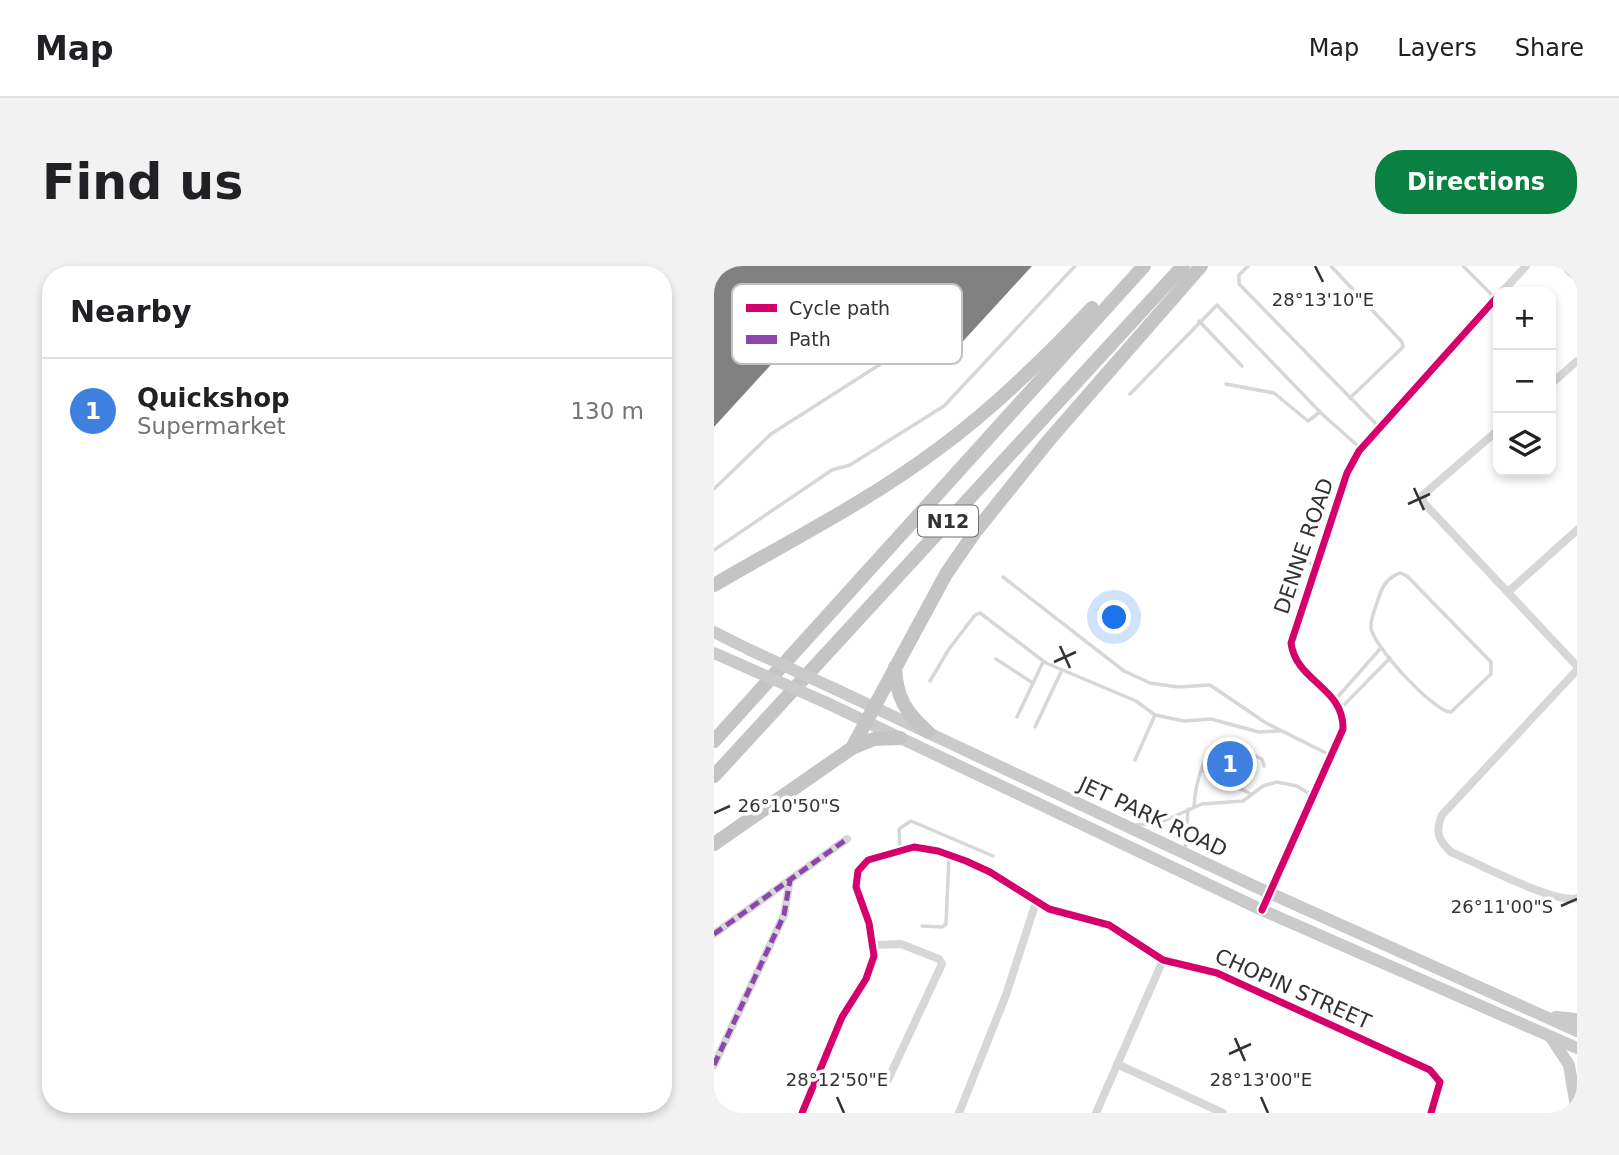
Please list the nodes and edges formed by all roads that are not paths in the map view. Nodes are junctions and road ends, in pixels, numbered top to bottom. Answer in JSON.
{"nodes":[{"id":1,"x":1075,"y":266,"type":"edge"},
{"id":2,"x":1132,"y":266,"type":"edge"},
{"id":3,"x":1144,"y":266,"type":"edge"},
{"id":4,"x":1183,"y":266,"type":"edge"},
{"id":5,"x":1200,"y":266,"type":"edge"},
{"id":6,"x":1248,"y":266,"type":"edge"},
{"id":7,"x":1331,"y":266,"type":"edge"},
{"id":8,"x":1463,"y":266,"type":"edge"},
{"id":9,"x":1524,"y":266,"type":"edge"},
{"id":10,"x":1568,"y":270,"type":"dead end"},
{"id":11,"x":1577,"y":278,"type":"edge"},
{"id":12,"x":1506,"y":287,"type":"edge"},
{"id":13,"x":1493,"y":292,"type":"edge"},
{"id":14,"x":1493,"y":301,"type":"edge"},
{"id":15,"x":1199,"y":321,"type":"junction"},
{"id":16,"x":1577,"y":362,"type":"edge"},
{"id":17,"x":881,"y":364,"type":"edge"},
{"id":18,"x":1242,"y":366,"type":"dead end"},
{"id":19,"x":1556,"y":380,"type":"edge"},
{"id":20,"x":1226,"y":384,"type":"dead end"},
{"id":21,"x":1130,"y":394,"type":"dead end"},
{"id":22,"x":1350,"y":398,"type":"junction"},
{"id":23,"x":1320,"y":412,"type":"junction"},
{"id":24,"x":1378,"y":427,"type":"junction"},
{"id":25,"x":1493,"y":434,"type":"edge"},
{"id":26,"x":1361,"y":449,"type":"junction"},
{"id":27,"x":714,"y":489,"type":"edge"},
{"id":28,"x":1577,"y":530,"type":"edge"},
{"id":29,"x":714,"y":550,"type":"edge"},
{"id":30,"x":1301,"y":557,"type":"dead end"},
{"id":31,"x":1316,"y":567,"type":"junction"},
{"id":32,"x":1003,"y":578,"type":"dead end"},
{"id":33,"x":714,"y":585,"type":"edge"},
{"id":34,"x":1508,"y":592,"type":"junction"},
{"id":35,"x":714,"y":632,"type":"edge"},
{"id":36,"x":1380,"y":649,"type":"junction"},
{"id":37,"x":714,"y":653,"type":"edge"},
{"id":38,"x":1390,"y":658,"type":"junction"},
{"id":39,"x":996,"y":659,"type":"dead end"},
{"id":40,"x":1044,"y":662,"type":"junction"},
{"id":41,"x":895,"y":666,"type":"junction"},
{"id":42,"x":1577,"y":668,"type":"edge"},
{"id":43,"x":1062,"y":670,"type":"junction"},
{"id":44,"x":930,"y":681,"type":"dead end"},
{"id":45,"x":1033,"y":683,"type":"junction"},
{"id":46,"x":1335,"y":700,"type":"junction"},
{"id":47,"x":872,"y":706,"type":"junction"},
{"id":48,"x":1341,"y":708,"type":"junction"},
{"id":49,"x":1155,"y":715,"type":"junction"},
{"id":50,"x":1017,"y":717,"type":"dead end"},
{"id":51,"x":865,"y":722,"type":"junction"},
{"id":52,"x":1035,"y":727,"type":"dead end"},
{"id":53,"x":1282,"y":731,"type":"junction"},
{"id":54,"x":928,"y":732,"type":"junction"},
{"id":55,"x":900,"y":738,"type":"junction"},
{"id":56,"x":714,"y":741,"type":"edge"},
{"id":57,"x":852,"y":748,"type":"junction"},
{"id":58,"x":1333,"y":756,"type":"junction"},
{"id":59,"x":1135,"y":760,"type":"dead end"},
{"id":60,"x":1264,"y":766,"type":"dead end"},
{"id":61,"x":1202,"y":770,"type":"junction"},
{"id":62,"x":714,"y":776,"type":"edge"},
{"id":63,"x":1252,"y":794,"type":"junction"},
{"id":64,"x":1313,"y":796,"type":"junction"},
{"id":65,"x":1194,"y":807,"type":"junction"},
{"id":66,"x":1188,"y":809,"type":"junction"},
{"id":67,"x":1125,"y":825,"type":"junction"},
{"id":68,"x":847,"y":839,"type":"dead end"},
{"id":69,"x":714,"y":844,"type":"edge"},
{"id":70,"x":900,"y":850,"type":"junction"},
{"id":71,"x":949,"y":854,"type":"junction"},
{"id":72,"x":1185,"y":854,"type":"junction"},
{"id":73,"x":993,"y":856,"type":"dead end"},
{"id":74,"x":790,"y":880,"type":"junction"},
{"id":75,"x":1268,"y":893,"type":"junction"},
{"id":76,"x":1577,"y":898,"type":"edge"},
{"id":77,"x":1036,"y":902,"type":"junction"},
{"id":78,"x":1262,"y":910,"type":"junction"},
{"id":79,"x":922,"y":926,"type":"dead end"},
{"id":80,"x":714,"y":934,"type":"edge"},
{"id":81,"x":874,"y":945,"type":"junction"},
{"id":82,"x":1163,"y":960,"type":"junction"},
{"id":83,"x":1525,"y":1009,"type":"junction"},
{"id":84,"x":1577,"y":1019,"type":"edge"},
{"id":85,"x":1577,"y":1031,"type":"edge"},
{"id":86,"x":1548,"y":1034,"type":"junction"},
{"id":87,"x":1577,"y":1048,"type":"edge"},
{"id":88,"x":1117,"y":1064,"type":"junction"},
{"id":89,"x":714,"y":1065,"type":"edge"},
{"id":90,"x":886,"y":1084,"type":"dead end"},
{"id":91,"x":802,"y":1113,"type":"edge"},
{"id":92,"x":959,"y":1113,"type":"edge"},
{"id":93,"x":1096,"y":1113,"type":"edge"},
{"id":94,"x":1223,"y":1113,"type":"edge"},
{"id":95,"x":1431,"y":1113,"type":"edge"},
{"id":96,"x":1577,"y":1113,"type":"edge"}],
"edges":[{"from":1,"to":29,"type":"lane"},
{"from":2,"to":33,"type":"highway"},
{"from":3,"to":56,"type":"highway","number":"N12"},
{"from":4,"to":62,"type":"highway","number":"N12"},
{"from":5,"to":41,"type":"highway"},
{"from":6,"to":22,"type":"lane"},
{"from":7,"to":22,"type":"lane"},
{"from":8,"to":13,"type":"lane"},
{"from":9,"to":12,"type":"street","name":"DENNE ROAD"},
{"from":10,"to":11,"type":"street"},
{"from":14,"to":24,"type":"street","name":"DENNE ROAD"},
{"from":15,"to":18,"type":"lane"},
{"from":15,"to":21,"type":"lane"},
{"from":15,"to":23,"type":"lane"},
{"from":16,"to":19,"type":"street"},
{"from":17,"to":27,"type":"lane"},
{"from":20,"to":23,"type":"lane"},
{"from":22,"to":24,"type":"lane"},
{"from":23,"to":26,"type":"lane"},
{"from":24,"to":26,"type":"street","name":"DENNE ROAD"},
{"from":25,"to":34,"type":"street"},
{"from":26,"to":31,"type":"street","name":"DENNE ROAD"},
{"from":28,"to":34,"type":"street"},
{"from":30,"to":31,"type":"lane"},
{"from":31,"to":46,"type":"street","name":"DENNE ROAD"},
{"from":32,"to":53,"type":"lane"},
{"from":34,"to":42,"type":"street"},
{"from":35,"to":47,"type":"main road","name":"JET PARK ROAD","bridge":true},
{"from":36,"to":38,"type":"lane"},
{"from":36,"to":38,"type":"lane"},
{"from":36,"to":46,"type":"lane"},
{"from":37,"to":51,"type":"main road","name":"JET PARK ROAD","bridge":true},
{"from":38,"to":48,"type":"lane"},
{"from":39,"to":45,"type":"lane"},
{"from":40,"to":43,"type":"lane"},
{"from":40,"to":44,"type":"lane"},
{"from":40,"to":45,"type":"lane"},
{"from":41,"to":47,"type":"highway"},
{"from":41,"to":54,"type":"highway"},
{"from":42,"to":76,"type":"street"},
{"from":43,"to":49,"type":"lane"},
{"from":43,"to":52,"type":"lane"},
{"from":45,"to":50,"type":"lane"},
{"from":46,"to":48,"type":"street","name":"DENNE ROAD"},
{"from":47,"to":51,"type":"highway"},
{"from":47,"to":54,"type":"main road","name":"JET PARK ROAD"},
{"from":48,"to":58,"type":"street"},
{"from":49,"to":53,"type":"lane"},
{"from":49,"to":59,"type":"lane"},
{"from":51,"to":55,"type":"main road","name":"JET PARK ROAD"},
{"from":51,"to":57,"type":"highway"},
{"from":53,"to":58,"type":"lane"},
{"from":54,"to":67,"type":"main road","name":"JET PARK ROAD"},
{"from":55,"to":57,"type":"highway"},
{"from":55,"to":78,"type":"main road","name":"JET PARK ROAD"},
{"from":57,"to":69,"type":"highway"},
{"from":58,"to":64,"type":"street"},
{"from":60,"to":61,"type":"lane"},
{"from":61,"to":63,"type":"lane"},
{"from":61,"to":65,"type":"lane"},
{"from":63,"to":64,"type":"lane"},
{"from":63,"to":65,"type":"lane"},
{"from":64,"to":75,"type":"street"},
{"from":65,"to":66,"type":"lane"},
{"from":66,"to":67,"type":"lane"},
{"from":66,"to":72,"type":"lane"},
{"from":67,"to":72,"type":"main road","name":"JET PARK ROAD"},
{"from":68,"to":74,"type":"street"},
{"from":70,"to":71,"type":"street","name":"CHOPIN STREET"},
{"from":70,"to":73,"type":"lane"},
{"from":70,"to":81,"type":"street","name":"CHOPIN STREET"},
{"from":71,"to":77,"type":"street","name":"CHOPIN STREET"},
{"from":71,"to":79,"type":"lane"},
{"from":72,"to":75,"type":"main road","name":"JET PARK ROAD"},
{"from":74,"to":80,"type":"street"},
{"from":74,"to":89,"type":"street"},
{"from":75,"to":78,"type":"street"},
{"from":75,"to":83,"type":"main road","name":"JET PARK ROAD"},
{"from":77,"to":82,"type":"street","name":"CHOPIN STREET"},
{"from":77,"to":92,"type":"street"},
{"from":78,"to":86,"type":"main road","name":"JET PARK ROAD"},
{"from":81,"to":90,"type":"street"},
{"from":81,"to":91,"type":"street"},
{"from":82,"to":88,"type":"street"},
{"from":82,"to":95,"type":"street","name":"CHOPIN STREET"},
{"from":83,"to":84,"type":"main road"},
{"from":83,"to":85,"type":"main road","name":"JET PARK ROAD"},
{"from":86,"to":87,"type":"main road","name":"JET PARK ROAD"},
{"from":86,"to":96,"type":"main road"},
{"from":88,"to":93,"type":"street"},
{"from":88,"to":94,"type":"street"}]}
